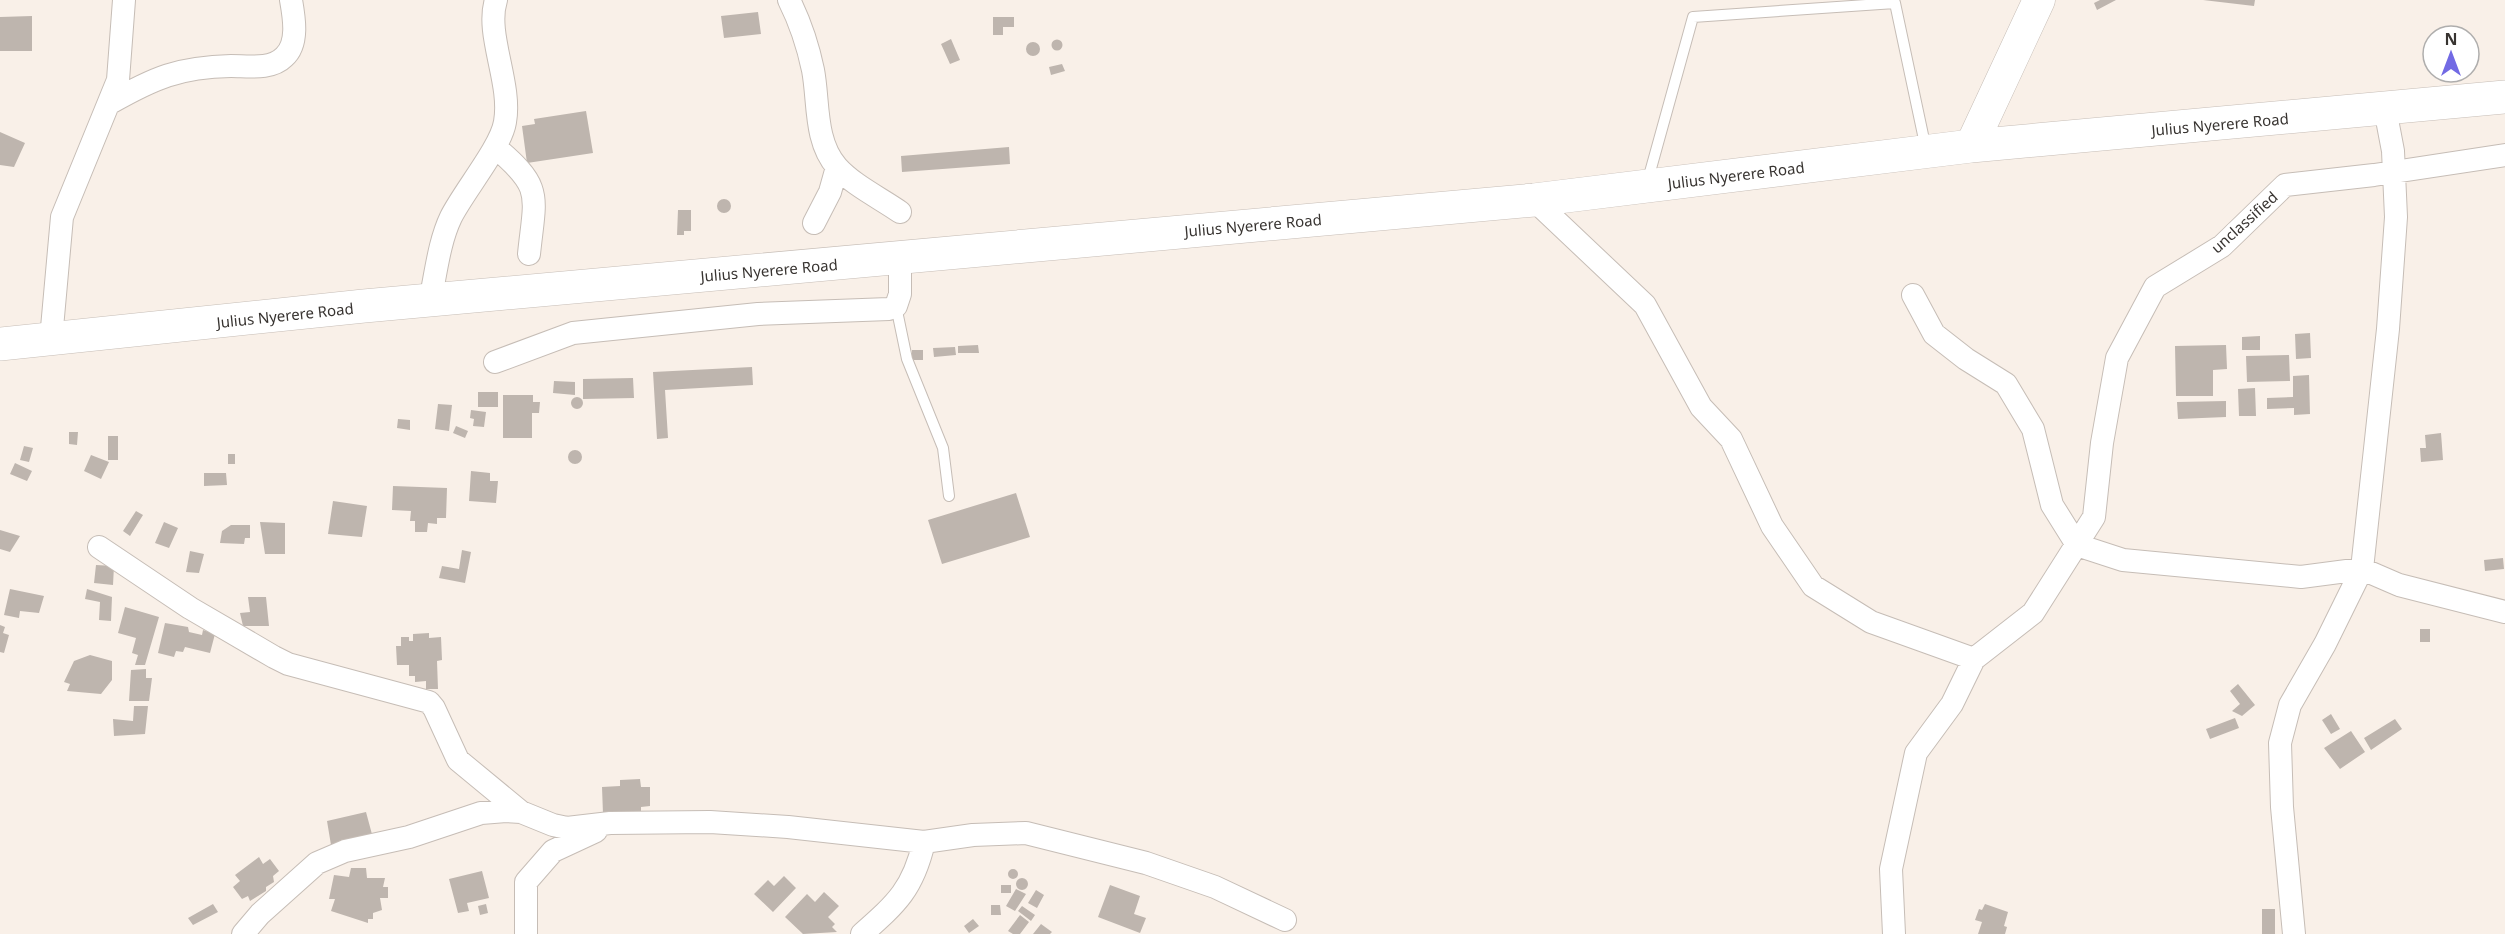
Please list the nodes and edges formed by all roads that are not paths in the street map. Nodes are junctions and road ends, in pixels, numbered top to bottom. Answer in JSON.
{"nodes":[{"id":1,"x":124,"y":0,"type":"edge"},
{"id":2,"x":291,"y":0,"type":"edge"},
{"id":3,"x":496,"y":0,"type":"edge"},
{"id":4,"x":789,"y":0,"type":"edge"},
{"id":5,"x":2039,"y":0,"type":"edge"},
{"id":6,"x":2505,"y":97,"type":"edge"},
{"id":7,"x":110,"y":103,"type":"junction"},
{"id":8,"x":2385,"y":109,"type":"junction"},
{"id":9,"x":1971,"y":146,"type":"junction"},
{"id":10,"x":495,"y":147,"type":"junction"},
{"id":11,"x":1927,"y":152,"type":"junction"},
{"id":12,"x":2505,"y":155,"type":"edge"},
{"id":13,"x":837,"y":167,"type":"junction"},
{"id":14,"x":2394,"y":170,"type":"junction"},
{"id":15,"x":1646,"y":186,"type":"junction"},
{"id":16,"x":1534,"y":200,"type":"junction"},
{"id":17,"x":900,"y":212,"type":"dead end"},
{"id":18,"x":814,"y":223,"type":"dead end"},
{"id":19,"x":529,"y":254,"type":"dead end"},
{"id":20,"x":900,"y":258,"type":"junction"},
{"id":21,"x":1914,"y":295,"type":"dead end"},
{"id":22,"x":430,"y":301,"type":"junction"},
{"id":23,"x":896,"y":306,"type":"junction"},
{"id":24,"x":51,"y":339,"type":"junction"},
{"id":25,"x":0,"y":344,"type":"edge"},
{"id":26,"x":495,"y":362,"type":"dead end"},
{"id":27,"x":949,"y":496,"type":"dead end"},
{"id":28,"x":2077,"y":545,"type":"junction"},
{"id":29,"x":99,"y":547,"type":"dead end"},
{"id":30,"x":2362,"y":569,"type":"junction"},
{"id":31,"x":2505,"y":612,"type":"edge"},
{"id":32,"x":1974,"y":659,"type":"junction"},
{"id":33,"x":521,"y":812,"type":"junction"},
{"id":34,"x":610,"y":823,"type":"junction"},
{"id":35,"x":924,"y":842,"type":"junction"},
{"id":36,"x":1285,"y":920,"type":"dead end"},
{"id":37,"x":243,"y":934,"type":"edge"},
{"id":38,"x":526,"y":934,"type":"edge"},
{"id":39,"x":862,"y":934,"type":"edge"},
{"id":40,"x":1894,"y":934,"type":"edge"},
{"id":41,"x":2294,"y":934,"type":"edge"}],
"edges":[{"from":1,"to":7,"type":"street"},
{"from":2,"to":7,"type":"street"},
{"from":3,"to":10,"type":"street"},
{"from":4,"to":13,"type":"street"},
{"from":5,"to":9,"type":"street"},
{"from":6,"to":8,"type":"highway","name":"Julius Nyerere Road"},
{"from":7,"to":24,"type":"street"},
{"from":8,"to":9,"type":"highway","name":"Julius Nyerere Road"},
{"from":8,"to":14,"type":"street"},
{"from":9,"to":11,"type":"highway","name":"Julius Nyerere Road"},
{"from":10,"to":19,"type":"street"},
{"from":10,"to":22,"type":"street"},
{"from":11,"to":15,"type":"highway","name":"Julius Nyerere Road"},
{"from":11,"to":15,"type":"lane"},
{"from":12,"to":14,"type":"street","name":"unclassified"},
{"from":13,"to":17,"type":"street"},
{"from":13,"to":18,"type":"street"},
{"from":14,"to":28,"type":"street","name":"unclassified"},
{"from":14,"to":30,"type":"street"},
{"from":15,"to":16,"type":"highway","name":"Julius Nyerere Road"},
{"from":16,"to":20,"type":"highway","name":"Julius Nyerere Road"},
{"from":16,"to":32,"type":"street"},
{"from":20,"to":22,"type":"highway","name":"Julius Nyerere Road"},
{"from":20,"to":23,"type":"street"},
{"from":21,"to":28,"type":"street"},
{"from":22,"to":24,"type":"highway","name":"Julius Nyerere Road"},
{"from":23,"to":26,"type":"street"},
{"from":23,"to":27,"type":"lane"},
{"from":24,"to":25,"type":"highway","name":"Julius Nyerere Road"},
{"from":28,"to":30,"type":"street"},
{"from":28,"to":32,"type":"street","name":"unclassified"},
{"from":29,"to":33,"type":"street"},
{"from":30,"to":31,"type":"street"},
{"from":30,"to":41,"type":"street"},
{"from":32,"to":40,"type":"street"},
{"from":33,"to":34,"type":"street"},
{"from":33,"to":37,"type":"street"},
{"from":34,"to":35,"type":"street"},
{"from":34,"to":38,"type":"street"},
{"from":35,"to":36,"type":"street"},
{"from":35,"to":39,"type":"street"}]}
